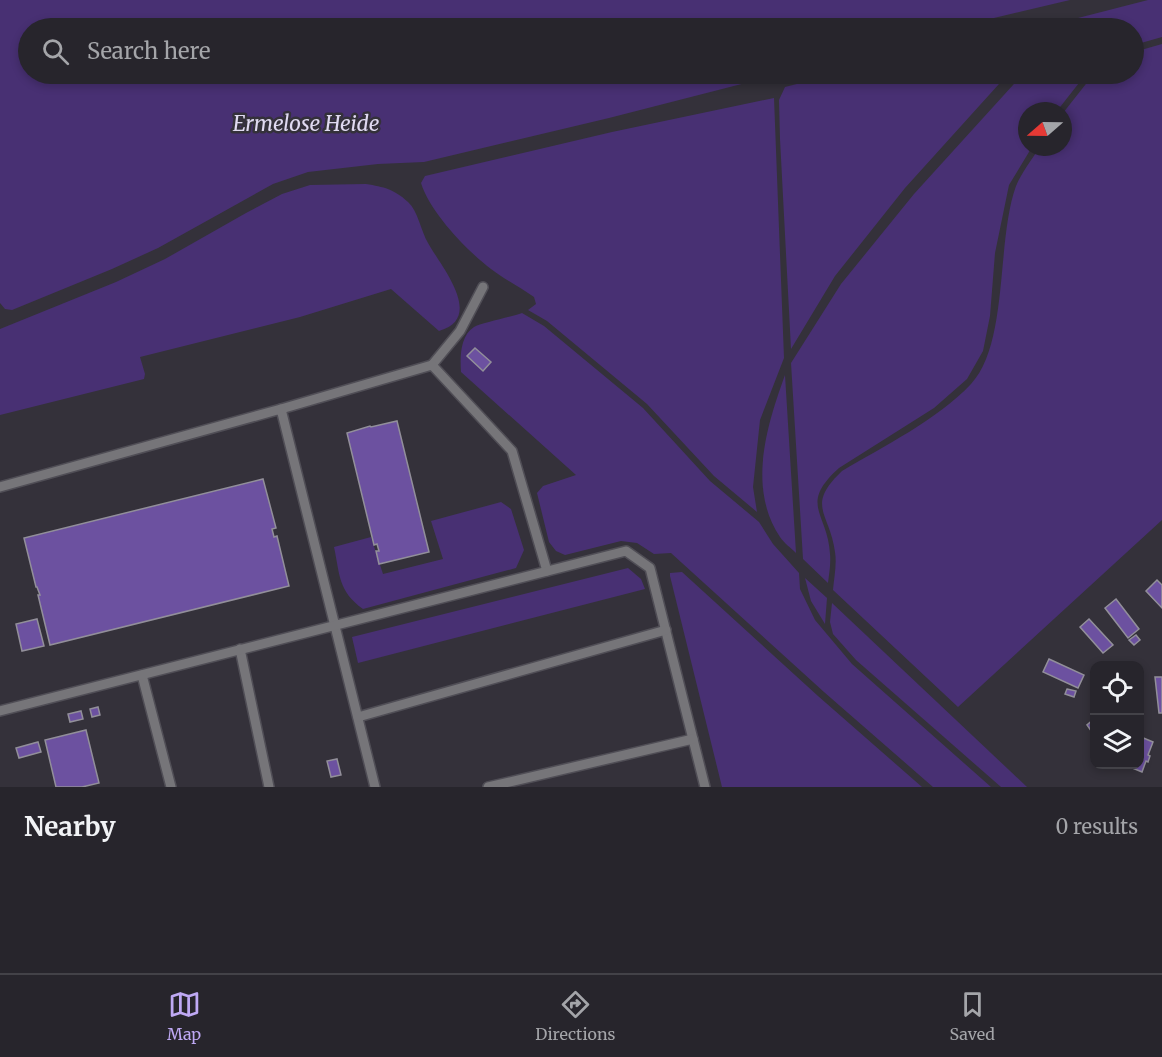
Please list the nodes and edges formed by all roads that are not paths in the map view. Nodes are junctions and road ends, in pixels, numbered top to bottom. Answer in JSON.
{"nodes":[{"id":1,"x":483,"y":287,"type":"dead end"},
{"id":2,"x":432,"y":365,"type":"junction"},
{"id":3,"x":281,"y":409,"type":"junction"},
{"id":4,"x":0,"y":487,"type":"edge"},
{"id":5,"x":547,"y":571,"type":"junction"},
{"id":6,"x":336,"y":624,"type":"junction"},
{"id":7,"x":666,"y":630,"type":"junction"},
{"id":8,"x":240,"y":649,"type":"junction"},
{"id":9,"x":142,"y":675,"type":"junction"},
{"id":10,"x":0,"y":711,"type":"edge"},
{"id":11,"x":358,"y":717,"type":"junction"},
{"id":12,"x":693,"y":738,"type":"junction"},
{"id":13,"x":171,"y":787,"type":"edge"},
{"id":14,"x":269,"y":787,"type":"edge"},
{"id":15,"x":375,"y":787,"type":"edge"},
{"id":16,"x":488,"y":787,"type":"edge"},
{"id":17,"x":705,"y":787,"type":"edge"}],
"edges":[{"from":1,"to":2,"type":"lane"},
{"from":2,"to":3,"type":"lane"},
{"from":2,"to":5,"type":"lane"},
{"from":3,"to":4,"type":"lane"},
{"from":3,"to":6,"type":"lane"},
{"from":5,"to":6,"type":"lane"},
{"from":5,"to":7,"type":"lane"},
{"from":6,"to":8,"type":"lane"},
{"from":6,"to":11,"type":"lane"},
{"from":7,"to":11,"type":"lane"},
{"from":7,"to":12,"type":"lane"},
{"from":8,"to":9,"type":"lane"},
{"from":8,"to":14,"type":"lane"},
{"from":9,"to":10,"type":"lane"},
{"from":9,"to":13,"type":"lane"},
{"from":11,"to":15,"type":"lane"},
{"from":12,"to":16,"type":"lane"},
{"from":12,"to":17,"type":"lane"}]}
